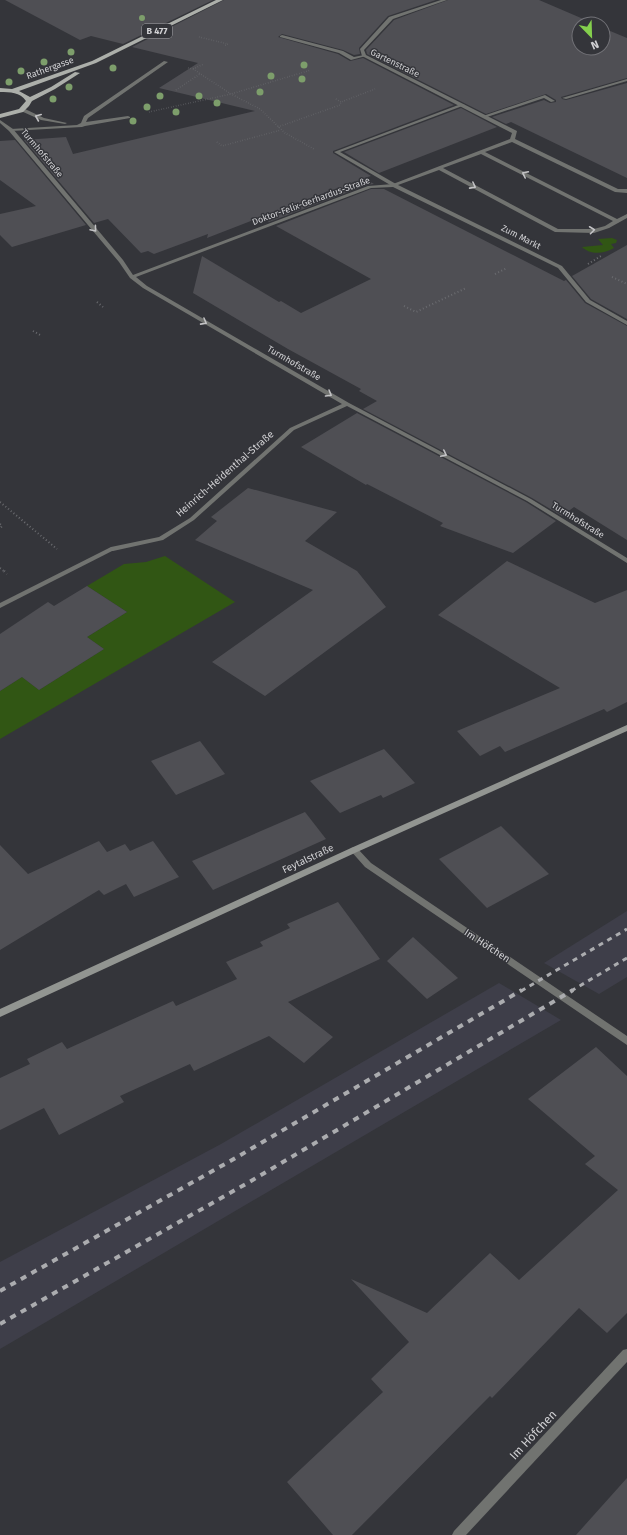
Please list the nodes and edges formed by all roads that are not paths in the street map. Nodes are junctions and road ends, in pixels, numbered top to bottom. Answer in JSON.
{"nodes":[{"id":1,"x":220,"y":0,"type":"edge"},
{"id":2,"x":446,"y":0,"type":"edge"},
{"id":3,"x":282,"y":36,"type":"dead end"},
{"id":4,"x":364,"y":56,"type":"junction"},
{"id":5,"x":94,"y":62,"type":"junction"},
{"id":6,"x":166,"y":62,"type":"dead end"},
{"id":7,"x":627,"y":80,"type":"edge"},
{"id":8,"x":0,"y":90,"type":"edge"},
{"id":9,"x":12,"y":91,"type":"junction"},
{"id":10,"x":564,"y":98,"type":"dead end"},
{"id":11,"x":29,"y":100,"type":"junction"},
{"id":12,"x":554,"y":101,"type":"dead end"},
{"id":13,"x":463,"y":105,"type":"junction"},
{"id":14,"x":23,"y":110,"type":"junction"},
{"id":15,"x":0,"y":116,"type":"edge"},
{"id":16,"x":485,"y":116,"type":"junction"},
{"id":17,"x":128,"y":117,"type":"road end"},
{"id":18,"x":0,"y":121,"type":"edge"},
{"id":19,"x":82,"y":126,"type":"junction"},
{"id":20,"x":11,"y":130,"type":"junction"},
{"id":21,"x":512,"y":140,"type":"junction"},
{"id":22,"x":481,"y":152,"type":"junction"},
{"id":23,"x":439,"y":168,"type":"junction"},
{"id":24,"x":394,"y":184,"type":"junction"},
{"id":25,"x":627,"y":191,"type":"edge"},
{"id":26,"x":627,"y":216,"type":"edge"},
{"id":27,"x":617,"y":221,"type":"junction"},
{"id":28,"x":132,"y":277,"type":"junction"},
{"id":29,"x":627,"y":323,"type":"edge"},
{"id":30,"x":347,"y":404,"type":"junction"},
{"id":31,"x":627,"y":562,"type":"edge"},
{"id":32,"x":0,"y":606,"type":"edge"},
{"id":33,"x":627,"y":728,"type":"edge"},
{"id":34,"x":354,"y":850,"type":"junction"},
{"id":35,"x":0,"y":1013,"type":"edge"},
{"id":36,"x":626,"y":1038,"type":"edge"},
{"id":37,"x":627,"y":1354,"type":"edge"},
{"id":38,"x":458,"y":1535,"type":"edge"}],
"edges":[{"from":1,"to":5,"type":"main road","name":"Rathergasse","number":"B 477"},
{"from":2,"to":4,"type":"street","name":"Gartenstraße"},
{"from":3,"to":4,"type":"street"},
{"from":4,"to":13,"type":"street","name":"Gartenstraße"},
{"from":5,"to":9,"type":"main road","name":"Rathergasse","number":"B 477"},
{"from":5,"to":11,"type":"main road","name":"Rathergasse","number":"B 477"},
{"from":6,"to":19,"type":"street"},
{"from":7,"to":10,"type":"street"},
{"from":8,"to":9,"type":"main road","number":"B 477"},
{"from":9,"to":11,"type":"main road","number":"B 477"},
{"from":11,"to":14,"type":"main road"},
{"from":12,"to":16,"type":"street"},
{"from":13,"to":16,"type":"street","name":"Gartenstraße"},
{"from":13,"to":24,"type":"street","name":"Zum Markt"},
{"from":14,"to":15,"type":"main road"},
{"from":19,"to":14,"type":"street","one_way":true},
{"from":16,"to":21,"type":"street","name":"Gartenstraße"},
{"from":17,"to":19,"type":"street"},
{"from":18,"to":20,"type":"street","name":"Turmhofstraße"},
{"from":19,"to":20,"type":"street"},
{"from":20,"to":28,"type":"street","name":"Turmhofstraße","one_way":true},
{"from":21,"to":22,"type":"street","name":"Doktor-Felix-Gerhardus-Straße"},
{"from":21,"to":25,"type":"street"},
{"from":22,"to":23,"type":"street","name":"Doktor-Felix-Gerhardus-Straße"},
{"from":27,"to":22,"type":"street","one_way":true},
{"from":23,"to":24,"type":"street","name":"Doktor-Felix-Gerhardus-Straße"},
{"from":23,"to":27,"type":"street","one_way":true},
{"from":24,"to":28,"type":"street","name":"Doktor-Felix-Gerhardus-Straße"},
{"from":24,"to":29,"type":"street","name":"Zum Markt"},
{"from":26,"to":27,"type":"street"},
{"from":28,"to":30,"type":"street","name":"Turmhofstraße","one_way":true},
{"from":30,"to":31,"type":"street","name":"Turmhofstraße","one_way":true},
{"from":30,"to":32,"type":"street","name":"Heinrich-Heidenthal-Straße"},
{"from":33,"to":34,"type":"street","name":"Feytalstraße"},
{"from":34,"to":35,"type":"street","name":"Feytalstraße"},
{"from":34,"to":36,"type":"street","name":"Im Höfchen"},
{"from":37,"to":38,"type":"street","name":"Im Höfchen"}]}
